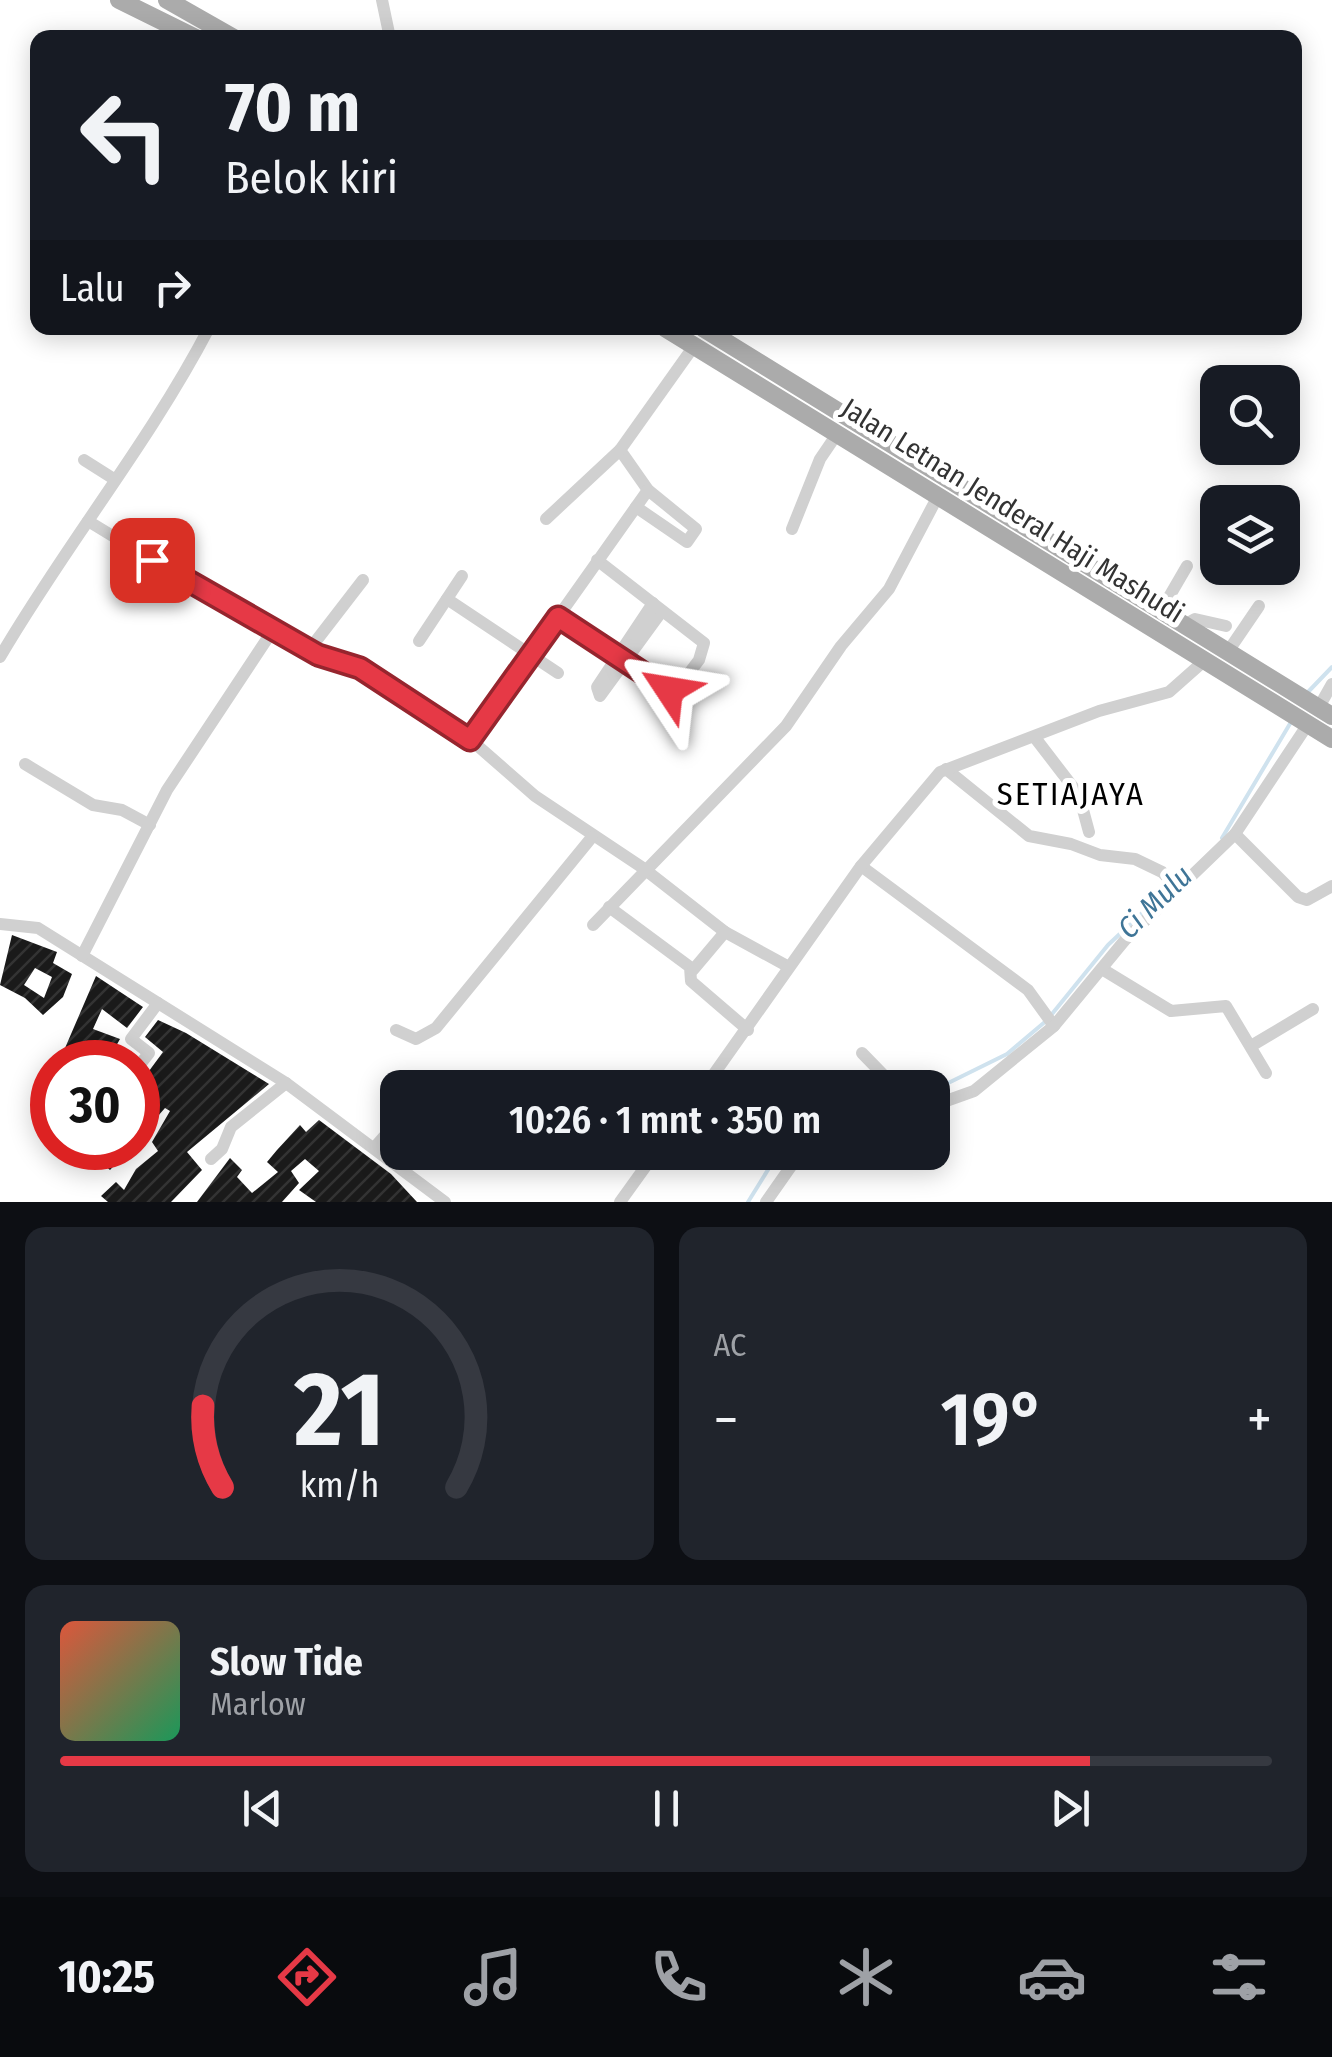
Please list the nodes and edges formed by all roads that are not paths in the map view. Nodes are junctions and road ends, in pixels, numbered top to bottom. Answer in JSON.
{"nodes":[{"id":1,"x":119,"y":0,"type":"edge"},
{"id":2,"x":167,"y":0,"type":"edge"},
{"id":3,"x":382,"y":0,"type":"edge"},
{"id":4,"x":180,"y":30,"type":"edge"},
{"id":5,"x":220,"y":30,"type":"edge"},
{"id":6,"x":388,"y":30,"type":"edge"},
{"id":7,"x":205,"y":335,"type":"edge"},
{"id":8,"x":676,"y":335,"type":"edge"},
{"id":9,"x":714,"y":335,"type":"edge"},
{"id":10,"x":694,"y":346,"type":"junction"},
{"id":11,"x":837,"y":434,"type":"junction"},
{"id":12,"x":620,"y":450,"type":"junction"},
{"id":13,"x":84,"y":460,"type":"dead end"},
{"id":14,"x":114,"y":479,"type":"junction"},
{"id":15,"x":648,"y":490,"type":"junction"},
{"id":16,"x":938,"y":496,"type":"junction"},
{"id":17,"x":636,"y":507,"type":"junction"},
{"id":18,"x":546,"y":519,"type":"dead end"},
{"id":19,"x":88,"y":521,"type":"junction"},
{"id":20,"x":792,"y":529,"type":"dead end"},
{"id":21,"x":597,"y":560,"type":"junction"},
{"id":22,"x":1188,"y":566,"type":"dead end"},
{"id":23,"x":462,"y":576,"type":"dead end"},
{"id":24,"x":362,"y":580,"type":"dead end"},
{"id":25,"x":448,"y":599,"type":"junction"},
{"id":26,"x":1259,"y":606,"type":"dead end"},
{"id":27,"x":658,"y":607,"type":"junction"},
{"id":28,"x":1162,"y":609,"type":"junction"},
{"id":29,"x":558,"y":617,"type":"junction"},
{"id":30,"x":1186,"y":624,"type":"junction"},
{"id":31,"x":1226,"y":626,"type":"dead end"},
{"id":32,"x":273,"y":630,"type":"junction"},
{"id":33,"x":419,"y":641,"type":"dead end"},
{"id":34,"x":308,"y":650,"type":"junction"},
{"id":35,"x":1229,"y":650,"type":"junction"},
{"id":36,"x":530,"y":654,"type":"junction"},
{"id":37,"x":0,"y":657,"type":"edge"},
{"id":38,"x":620,"y":658,"type":"junction"},
{"id":39,"x":1204,"y":661,"type":"junction"},
{"id":40,"x":558,"y":673,"type":"dead end"},
{"id":41,"x":1332,"y":684,"type":"edge"},
{"id":42,"x":1322,"y":709,"type":"edge"},
{"id":43,"x":1307,"y":724,"type":"junction"},
{"id":44,"x":1036,"y":739,"type":"junction"},
{"id":45,"x":1332,"y":739,"type":"edge"},
{"id":46,"x":470,"y":740,"type":"junction"},
{"id":47,"x":25,"y":764,"type":"dead end"},
{"id":48,"x":946,"y":769,"type":"junction"},
{"id":49,"x":150,"y":825,"type":"junction"},
{"id":50,"x":1089,"y":832,"type":"dead end"},
{"id":51,"x":1235,"y":834,"type":"junction"},
{"id":52,"x":592,"y":837,"type":"junction"},
{"id":53,"x":861,"y":866,"type":"junction"},
{"id":54,"x":643,"y":868,"type":"junction"},
{"id":55,"x":1174,"y":885,"type":"junction"},
{"id":56,"x":1332,"y":886,"type":"edge"},
{"id":57,"x":610,"y":908,"type":"junction"},
{"id":58,"x":0,"y":924,"type":"edge"},
{"id":59,"x":594,"y":924,"type":"dead end"},
{"id":60,"x":726,"y":932,"type":"junction"},
{"id":61,"x":82,"y":956,"type":"junction"},
{"id":62,"x":789,"y":967,"type":"junction"},
{"id":63,"x":694,"y":970,"type":"junction"},
{"id":64,"x":1098,"y":975,"type":"junction"},
{"id":65,"x":158,"y":1003,"type":"junction"},
{"id":66,"x":1314,"y":1009,"type":"dead end"},
{"id":67,"x":1052,"y":1022,"type":"junction"},
{"id":68,"x":396,"y":1030,"type":"dead end"},
{"id":69,"x":748,"y":1030,"type":"junction"},
{"id":70,"x":131,"y":1040,"type":"edge"},
{"id":71,"x":1252,"y":1046,"type":"junction"},
{"id":72,"x":862,"y":1053,"type":"dead end"},
{"id":73,"x":718,"y":1070,"type":"edge"},
{"id":74,"x":879,"y":1070,"type":"edge"},
{"id":75,"x":1266,"y":1073,"type":"dead end"},
{"id":76,"x":286,"y":1083,"type":"junction"},
{"id":77,"x":950,"y":1099,"type":"edge"},
{"id":78,"x":380,"y":1141,"type":"edge"},
{"id":79,"x":374,"y":1148,"type":"junction"},
{"id":80,"x":211,"y":1159,"type":"dead end"},
{"id":81,"x":643,"y":1170,"type":"edge"},
{"id":82,"x":788,"y":1170,"type":"edge"},
{"id":83,"x":445,"y":1202,"type":"edge"},
{"id":84,"x":620,"y":1202,"type":"edge"},
{"id":85,"x":766,"y":1202,"type":"edge"}],
"edges":[{"from":1,"to":4,"type":"main road"},
{"from":2,"to":5,"type":"main road"},
{"from":3,"to":6,"type":"street"},
{"from":7,"to":14,"type":"street"},
{"from":8,"to":10,"type":"main road","name":"Jalan Letnan Jenderal Haji Mashudi"},
{"from":9,"to":28,"type":"main road","name":"Jalan Letnan Jenderal Haji Mashudi"},
{"from":10,"to":11,"type":"main road","name":"Jalan Letnan Jenderal Haji Mashudi"},
{"from":10,"to":12,"type":"street"},
{"from":11,"to":16,"type":"main road","name":"Jalan Letnan Jenderal Haji Mashudi"},
{"from":11,"to":20,"type":"street"},
{"from":12,"to":15,"type":"street"},
{"from":12,"to":18,"type":"street"},
{"from":13,"to":14,"type":"street"},
{"from":14,"to":19,"type":"street"},
{"from":15,"to":17,"type":"street"},
{"from":15,"to":17,"type":"street"},
{"from":16,"to":39,"type":"main road","name":"Jalan Letnan Jenderal Haji Mashudi"},
{"from":16,"to":54,"type":"street"},
{"from":17,"to":21,"type":"street"},
{"from":19,"to":32,"type":"street"},
{"from":19,"to":37,"type":"street"},
{"from":21,"to":27,"type":"street"},
{"from":21,"to":29,"type":"street"},
{"from":22,"to":28,"type":"street"},
{"from":23,"to":25,"type":"street"},
{"from":24,"to":34,"type":"street"},
{"from":25,"to":33,"type":"street"},
{"from":25,"to":36,"type":"street"},
{"from":26,"to":35,"type":"street"},
{"from":27,"to":38,"type":"street"},
{"from":27,"to":38,"type":"street"},
{"from":28,"to":30,"type":"main road","name":"Jalan Letnan Jenderal Haji Mashudi"},
{"from":29,"to":36,"type":"street"},
{"from":29,"to":38,"type":"street"},
{"from":30,"to":31,"type":"street"},
{"from":30,"to":35,"type":"main road","name":"Jalan Letnan Jenderal Haji Mashudi"},
{"from":32,"to":34,"type":"street"},
{"from":32,"to":49,"type":"street"},
{"from":34,"to":46,"type":"street"},
{"from":35,"to":42,"type":"main road","name":"Jalan Letnan Jenderal Haji Mashudi"},
{"from":36,"to":40,"type":"street"},
{"from":36,"to":46,"type":"street"},
{"from":39,"to":43,"type":"main road","name":"Jalan Letnan Jenderal Haji Mashudi"},
{"from":39,"to":44,"type":"street"},
{"from":41,"to":42,"type":"street"},
{"from":43,"to":45,"type":"main road","name":"Jalan Letnan Jenderal Haji Mashudi"},
{"from":43,"to":51,"type":"street"},
{"from":44,"to":48,"type":"street"},
{"from":44,"to":50,"type":"street"},
{"from":46,"to":52,"type":"street"},
{"from":47,"to":49,"type":"street"},
{"from":48,"to":53,"type":"street"},
{"from":48,"to":55,"type":"street"},
{"from":49,"to":61,"type":"street"},
{"from":51,"to":55,"type":"street"},
{"from":51,"to":56,"type":"street"},
{"from":52,"to":54,"type":"street"},
{"from":52,"to":68,"type":"street"},
{"from":53,"to":62,"type":"street"},
{"from":53,"to":67,"type":"street"},
{"from":54,"to":57,"type":"street"},
{"from":54,"to":60,"type":"street"},
{"from":55,"to":64,"type":"street"},
{"from":57,"to":59,"type":"street"},
{"from":57,"to":63,"type":"street"},
{"from":58,"to":61,"type":"street"},
{"from":60,"to":62,"type":"street"},
{"from":60,"to":63,"type":"street"},
{"from":61,"to":65,"type":"street"},
{"from":62,"to":69,"type":"street"},
{"from":63,"to":69,"type":"street"},
{"from":64,"to":67,"type":"street"},
{"from":64,"to":71,"type":"street"},
{"from":65,"to":70,"type":"street"},
{"from":65,"to":76,"type":"street"},
{"from":66,"to":71,"type":"street"},
{"from":67,"to":77,"type":"street"},
{"from":69,"to":73,"type":"street"},
{"from":71,"to":75,"type":"street"},
{"from":72,"to":74,"type":"street"},
{"from":76,"to":79,"type":"street"},
{"from":76,"to":80,"type":"street"},
{"from":78,"to":79,"type":"street"},
{"from":79,"to":83,"type":"street"},
{"from":81,"to":84,"type":"street"},
{"from":82,"to":85,"type":"street"}]}
